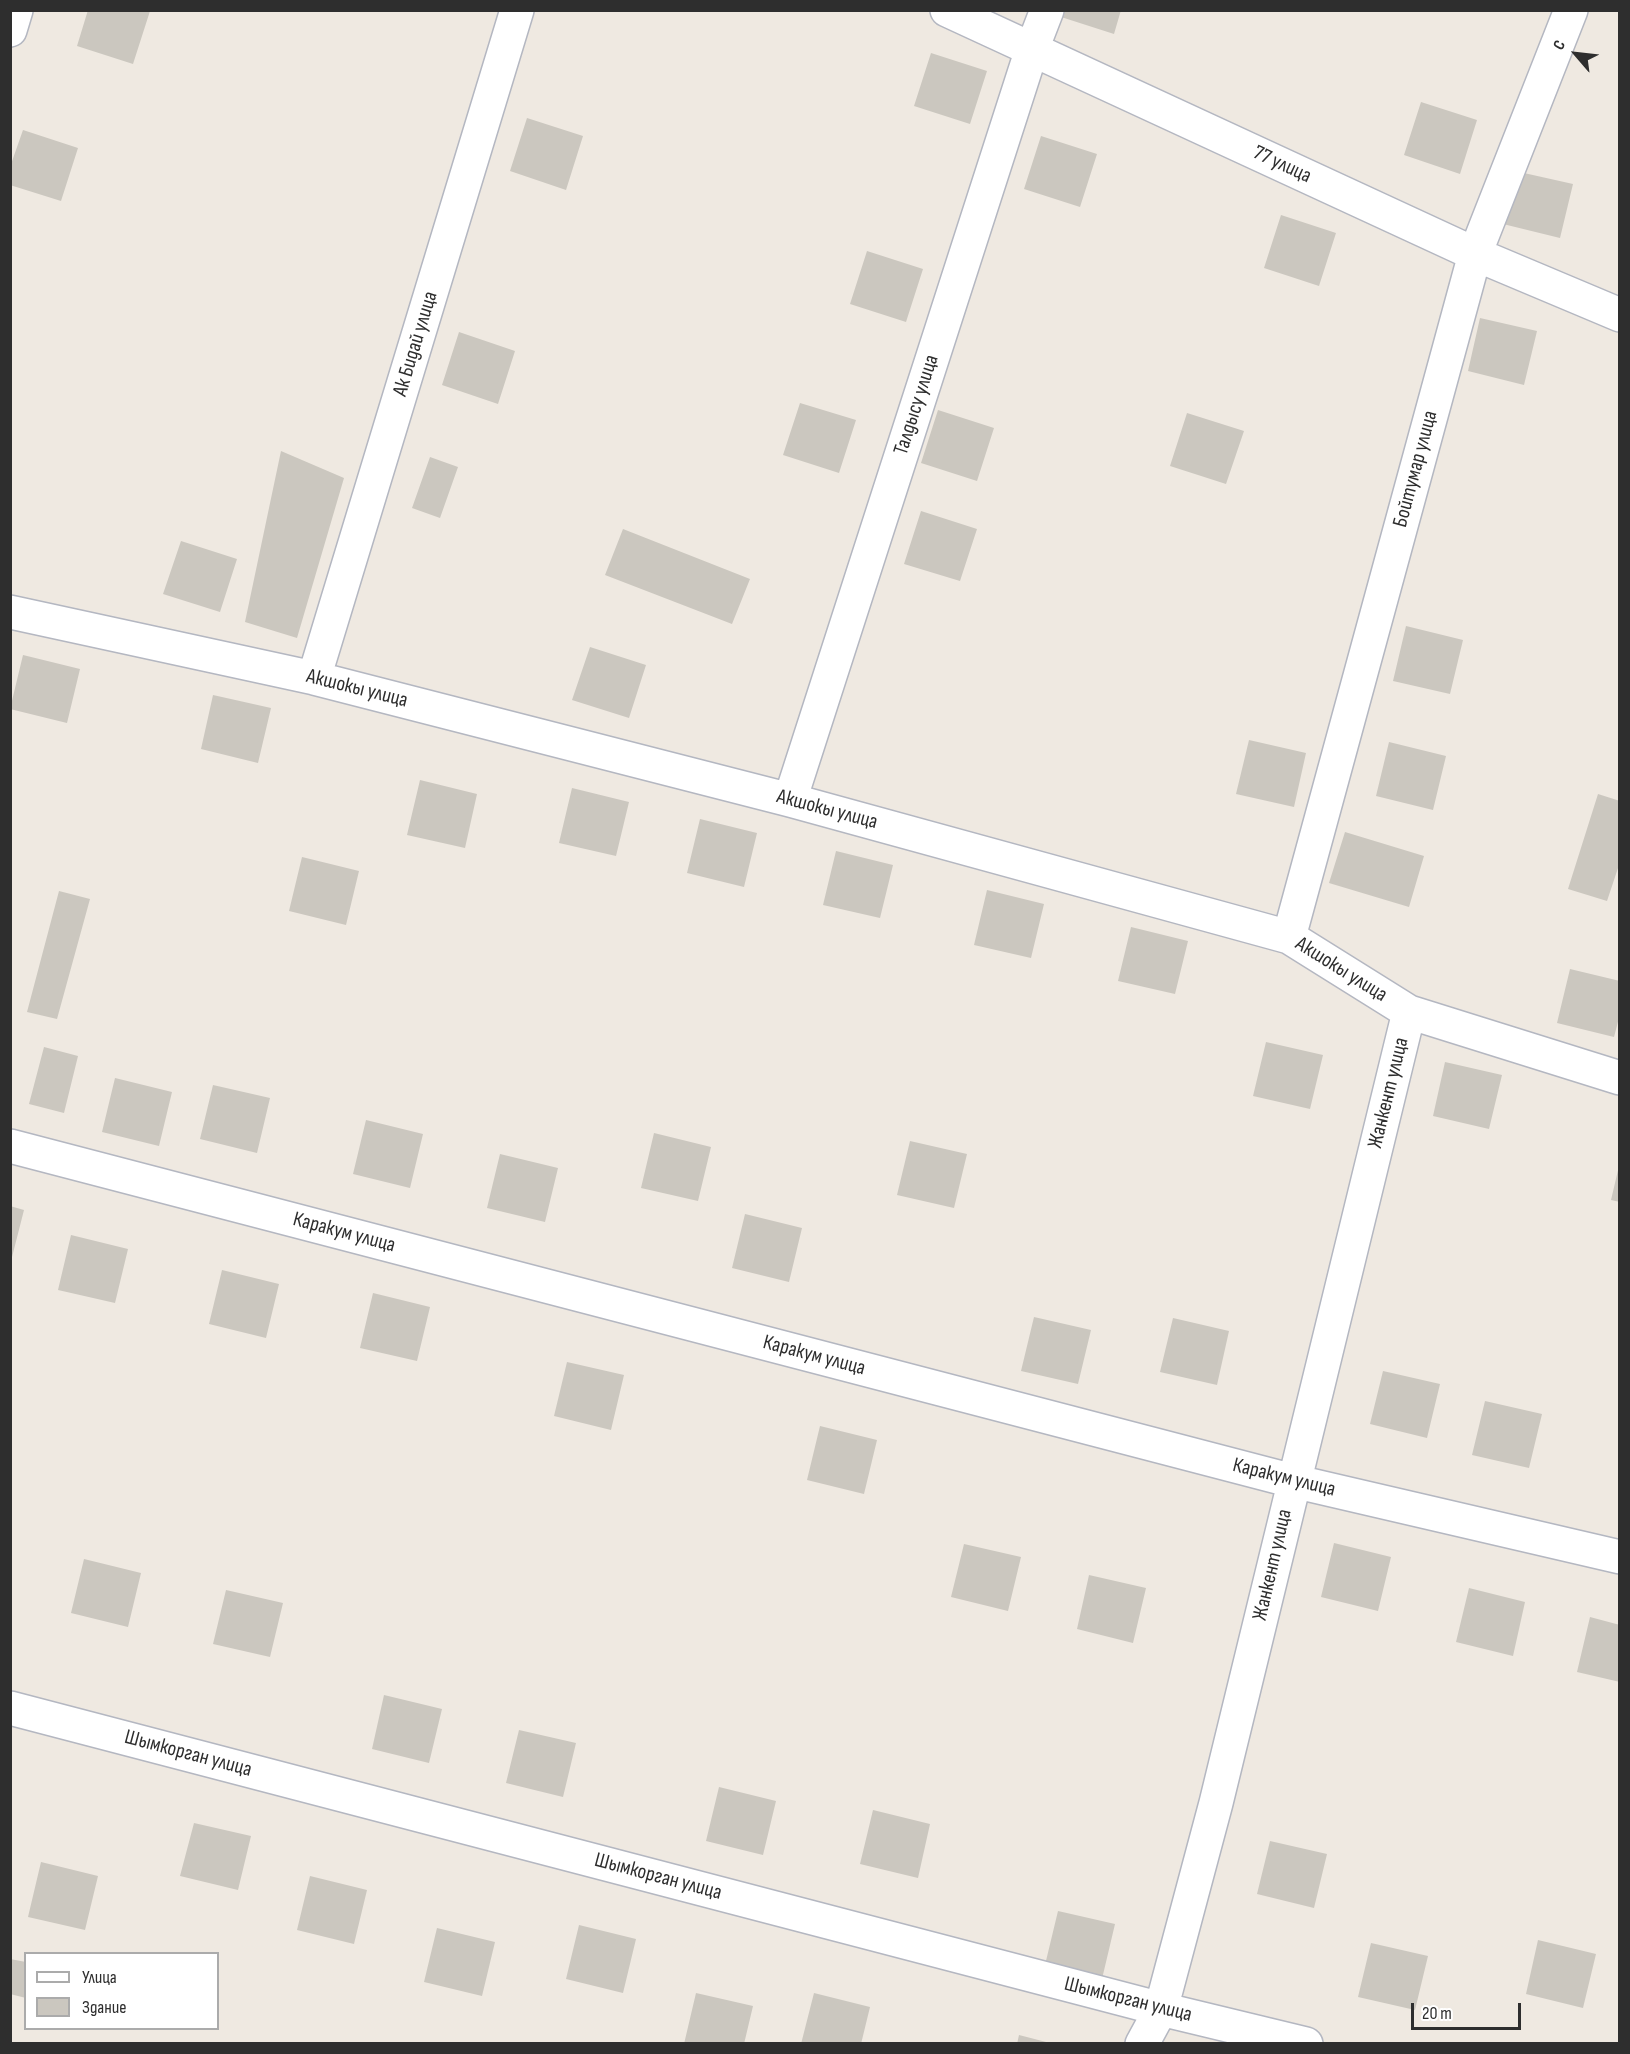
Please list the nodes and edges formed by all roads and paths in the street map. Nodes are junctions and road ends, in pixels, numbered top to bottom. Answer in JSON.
{"nodes":[{"id":1,"x":16,"y":10,"type":"edge"},
{"id":2,"x":518,"y":10,"type":"edge"},
{"id":3,"x":947,"y":10,"type":"edge"},
{"id":4,"x":1047,"y":10,"type":"edge"},
{"id":5,"x":1571,"y":10,"type":"edge"},
{"id":6,"x":10,"y":30,"type":"edge"},
{"id":7,"x":1032,"y":48,"type":"junction"},
{"id":8,"x":1475,"y":254,"type":"junction"},
{"id":9,"x":1620,"y":315,"type":"edge"},
{"id":10,"x":10,"y":612,"type":"edge"},
{"id":11,"x":314,"y":678,"type":"junction"},
{"id":12,"x":790,"y":800,"type":"junction"},
{"id":13,"x":1289,"y":937,"type":"junction"},
{"id":14,"x":1409,"y":1012,"type":"junction"},
{"id":15,"x":1620,"y":1078,"type":"edge"},
{"id":16,"x":10,"y":1146,"type":"edge"},
{"id":17,"x":1293,"y":1481,"type":"junction"},
{"id":18,"x":1620,"y":1557,"type":"edge"},
{"id":19,"x":10,"y":1708,"type":"edge"},
{"id":20,"x":1161,"y":2009,"type":"junction"},
{"id":21,"x":1142,"y":2043,"type":"edge"},
{"id":22,"x":1306,"y":2043,"type":"edge"}],
"edges":[{"from":1,"to":6,"type":"street"},
{"from":2,"to":11,"type":"street","name":"Ак Бидай улица"},
{"from":3,"to":7,"type":"street","name":"77 улица"},
{"from":4,"to":7,"type":"street","name":"Талдысу улица"},
{"from":5,"to":8,"type":"street","name":"Бойтумар улица"},
{"from":7,"to":8,"type":"street","name":"77 улица"},
{"from":7,"to":12,"type":"street","name":"Талдысу улица"},
{"from":8,"to":9,"type":"street","name":"77 улица"},
{"from":8,"to":13,"type":"street","name":"Бойтумар улица"},
{"from":10,"to":11,"type":"street","name":"Акшокы улица"},
{"from":11,"to":12,"type":"street","name":"Акшокы улица"},
{"from":12,"to":13,"type":"street","name":"Акшокы улица"},
{"from":13,"to":14,"type":"street","name":"Акшокы улица"},
{"from":14,"to":15,"type":"street","name":"Акшокы улица"},
{"from":14,"to":17,"type":"street","name":"Жанкент улица"},
{"from":16,"to":17,"type":"street","name":"Каракум улица"},
{"from":17,"to":18,"type":"street","name":"Каракум улица"},
{"from":17,"to":20,"type":"street","name":"Жанкент улица"},
{"from":19,"to":20,"type":"street","name":"Шымкорган улица"},
{"from":20,"to":21,"type":"street","name":"Жанкент улица"},
{"from":20,"to":22,"type":"street","name":"Шымкорган улица"}]}
